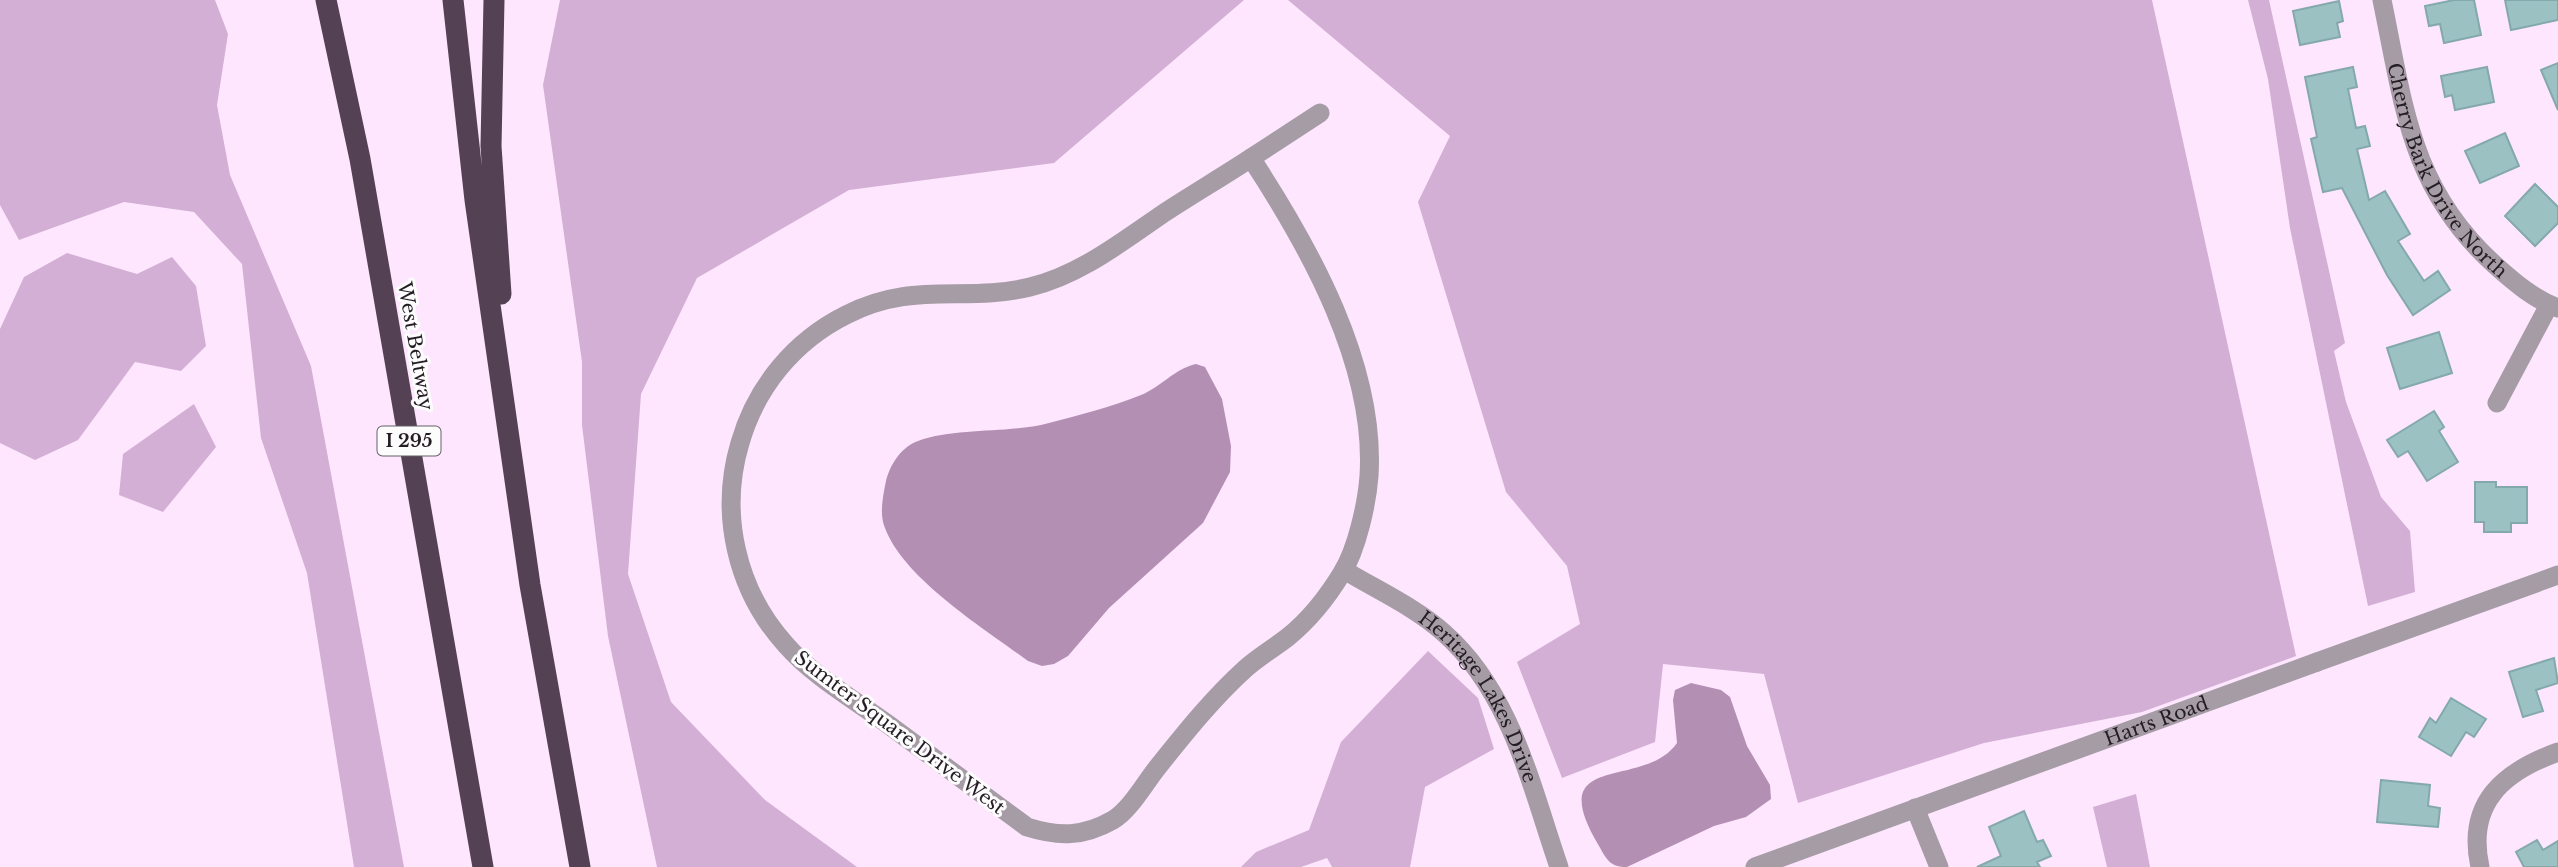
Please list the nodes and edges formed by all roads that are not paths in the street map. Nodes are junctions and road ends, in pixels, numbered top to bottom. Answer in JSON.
{"nodes":[{"id":1,"x":453,"y":0,"type":"edge"},
{"id":2,"x":494,"y":0,"type":"edge"},
{"id":3,"x":2382,"y":0,"type":"edge"},
{"id":4,"x":326,"y":5,"type":"edge"},
{"id":5,"x":1320,"y":113,"type":"dead end"},
{"id":6,"x":1251,"y":159,"type":"junction"},
{"id":7,"x":2553,"y":306,"type":"edge"},
{"id":8,"x":2497,"y":403,"type":"dead end"},
{"id":9,"x":1344,"y":570,"type":"junction"},
{"id":10,"x":2558,"y":575,"type":"edge"},
{"id":11,"x":530,"y":585,"type":"junction"},
{"id":12,"x":2558,"y":752,"type":"edge"},
{"id":13,"x":1915,"y":808,"type":"junction"},
{"id":14,"x":483,"y":867,"type":"edge"},
{"id":15,"x":580,"y":867,"type":"edge"},
{"id":16,"x":1559,"y":867,"type":"edge"},
{"id":17,"x":1755,"y":867,"type":"edge"},
{"id":18,"x":1939,"y":867,"type":"edge"},
{"id":19,"x":2480,"y":867,"type":"edge"}],
"edges":[{"from":1,"to":11,"type":"highway"},
{"from":2,"to":11,"type":"highway"},
{"from":3,"to":7,"type":"street","name":"Cherry Bark Drive North"},
{"from":4,"to":14,"type":"highway","name":"West Beltway","number":"I 295"},
{"from":5,"to":6,"type":"street","name":"Sumter Square Drive West"},
{"from":6,"to":9,"type":"street","name":"Sumter Square Drive West"},
{"from":6,"to":9,"type":"street","name":"Sumter Square Drive West"},
{"from":7,"to":8,"type":"street"},
{"from":9,"to":16,"type":"street","name":"Heritage Lakes Drive"},
{"from":10,"to":13,"type":"street","name":"Harts Road"},
{"from":11,"to":15,"type":"highway"},
{"from":12,"to":19,"type":"street"},
{"from":13,"to":17,"type":"street","name":"Harts Road"},
{"from":13,"to":18,"type":"street"}]}
